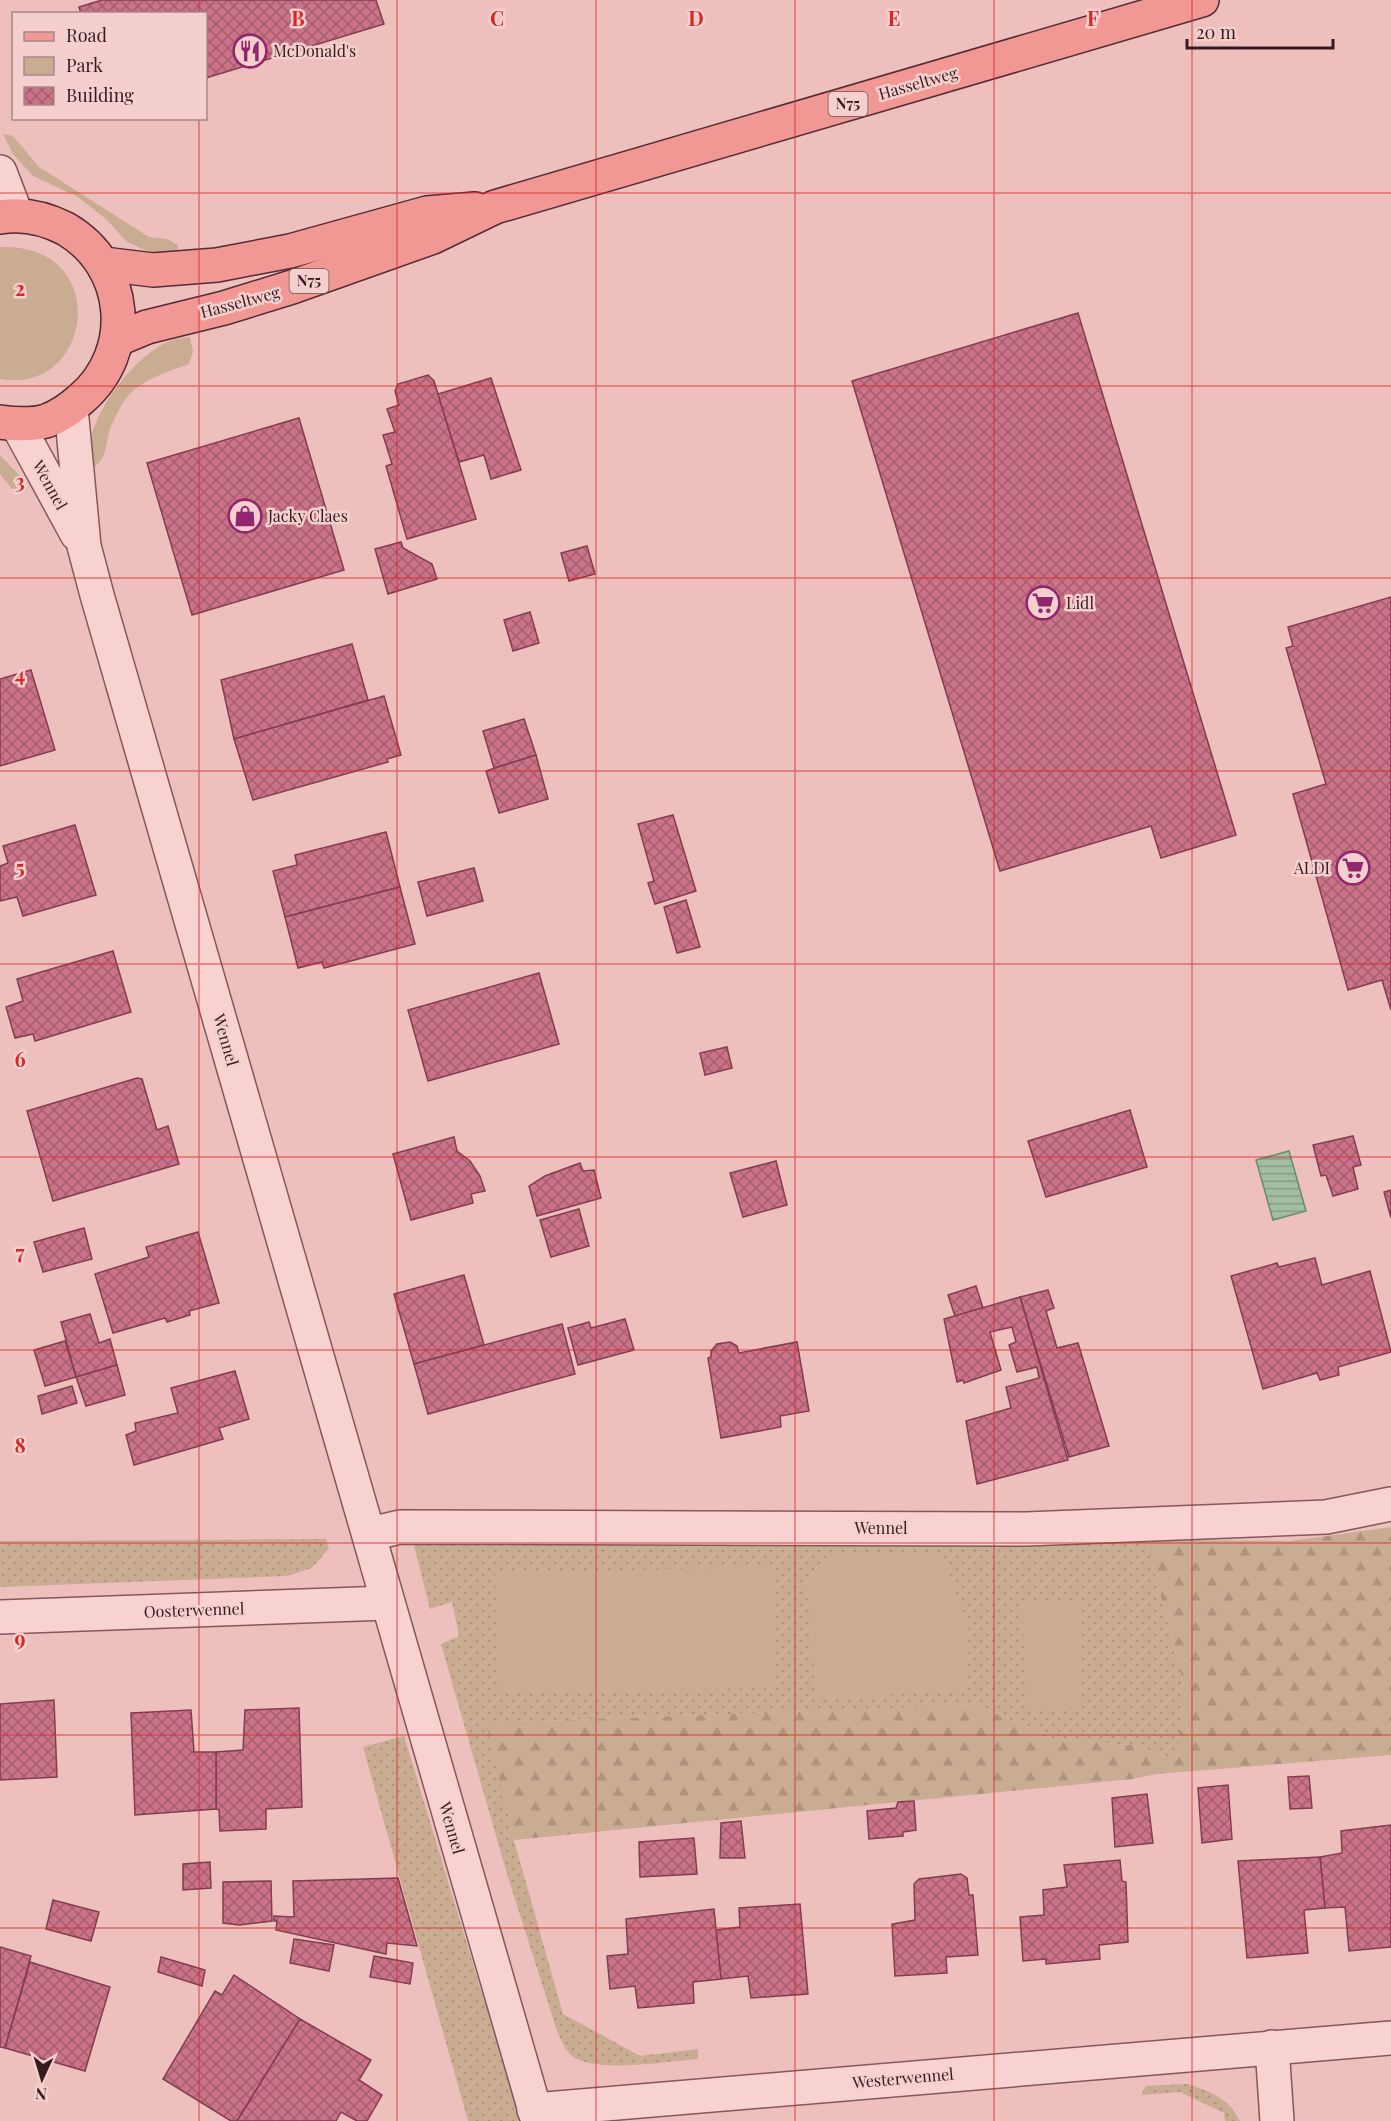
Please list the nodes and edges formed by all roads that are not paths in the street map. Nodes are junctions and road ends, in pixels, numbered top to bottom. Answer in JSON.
{"nodes":[{"id":1,"x":1202,"y":0,"type":"edge"},
{"id":2,"x":0,"y":172,"type":"edge"},
{"id":3,"x":495,"y":207,"type":"junction"},
{"id":4,"x":8,"y":215,"type":"edge"},
{"id":5,"x":104,"y":264,"type":"junction"},
{"id":6,"x":118,"y":339,"type":"junction"},
{"id":7,"x":71,"y":408,"type":"junction"},
{"id":8,"x":8,"y":423,"type":"edge"},
{"id":9,"x":84,"y":546,"type":"junction"},
{"id":10,"x":1391,"y":1504,"type":"edge"},
{"id":11,"x":370,"y":1534,"type":"junction"},
{"id":12,"x":387,"y":1603,"type":"junction"},
{"id":13,"x":0,"y":1617,"type":"edge"},
{"id":14,"x":1391,"y":2038,"type":"edge"},
{"id":15,"x":1272,"y":2047,"type":"junction"},
{"id":16,"x":536,"y":2116,"type":"edge"},
{"id":17,"x":1277,"y":2121,"type":"edge"}],
"edges":[{"from":1,"to":3,"type":"main road","name":"Hasseltweg","number":"N75"},
{"from":2,"to":4,"type":"street"},
{"from":3,"to":5,"type":"main road","name":"Hasseltweg","number":"N75"},
{"from":3,"to":6,"type":"main road","name":"Hasseltweg","number":"N75"},
{"from":4,"to":5,"type":"main road"},
{"from":5,"to":6,"type":"main road"},
{"from":6,"to":7,"type":"main road"},
{"from":7,"to":8,"type":"main road"},
{"from":7,"to":9,"type":"street","name":"Wennel"},
{"from":8,"to":9,"type":"street","name":"Wennel"},
{"from":9,"to":11,"type":"street","name":"Wennel"},
{"from":10,"to":11,"type":"street","name":"Wennel"},
{"from":11,"to":12,"type":"street","name":"Wennel"},
{"from":12,"to":13,"type":"street","name":"Oosterwennel"},
{"from":12,"to":16,"type":"street","name":"Wennel"},
{"from":14,"to":15,"type":"street","name":"Westerwennel"},
{"from":15,"to":16,"type":"street","name":"Westerwennel"},
{"from":15,"to":17,"type":"street"}]}
